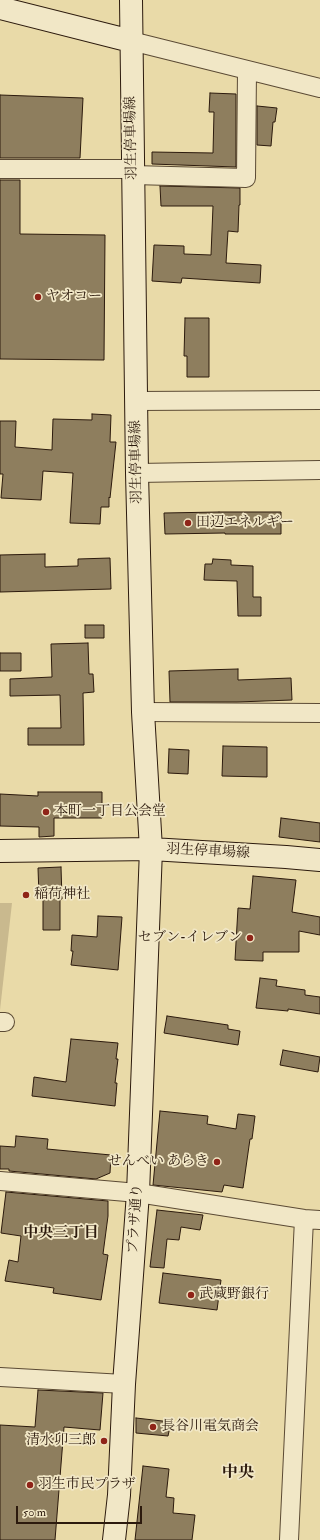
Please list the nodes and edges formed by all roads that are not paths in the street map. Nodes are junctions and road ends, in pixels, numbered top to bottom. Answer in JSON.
{"nodes":[{"id":1,"x":131,"y":0,"type":"edge"},
{"id":2,"x":0,"y":8,"type":"edge"},
{"id":3,"x":131,"y":41,"type":"junction"},
{"id":4,"x":247,"y":70,"type":"junction"},
{"id":5,"x":320,"y":88,"type":"edge"},
{"id":6,"x":0,"y":169,"type":"edge"},
{"id":7,"x":133,"y":172,"type":"junction"},
{"id":8,"x":320,"y":400,"type":"edge"},
{"id":9,"x":136,"y":401,"type":"junction"},
{"id":10,"x":320,"y":470,"type":"edge"},
{"id":11,"x":137,"y":473,"type":"junction"},
{"id":12,"x":143,"y":712,"type":"junction"},
{"id":13,"x":320,"y":713,"type":"edge"},
{"id":14,"x":151,"y":849,"type":"junction"},
{"id":15,"x":0,"y":851,"type":"edge"},
{"id":16,"x":320,"y":860,"type":"edge"},
{"id":17,"x":0,"y":1180,"type":"edge"},
{"id":18,"x":138,"y":1193,"type":"junction"},
{"id":19,"x":312,"y":1219,"type":"edge"},
{"id":20,"x":0,"y":1377,"type":"edge"},
{"id":21,"x":124,"y":1384,"type":"junction"},
{"id":22,"x":114,"y":1540,"type":"edge"},
{"id":23,"x":289,"y":1540,"type":"edge"}],
"edges":[{"from":1,"to":3,"type":"main road","name":"羽生停車場線"},
{"from":2,"to":3,"type":"main road"},
{"from":3,"to":4,"type":"street"},
{"from":3,"to":7,"type":"main road","name":"羽生停車場線"},
{"from":4,"to":5,"type":"street"},
{"from":4,"to":7,"type":"street"},
{"from":6,"to":7,"type":"street"},
{"from":7,"to":9,"type":"main road","name":"羽生停車場線"},
{"from":8,"to":9,"type":"street"},
{"from":9,"to":11,"type":"main road","name":"羽生停車場線"},
{"from":10,"to":11,"type":"street"},
{"from":11,"to":12,"type":"main road","name":"羽生停車場線"},
{"from":12,"to":13,"type":"street"},
{"from":12,"to":14,"type":"main road","name":"羽生停車場線"},
{"from":14,"to":15,"type":"main road"},
{"from":14,"to":16,"type":"main road","name":"羽生停車場線"},
{"from":14,"to":18,"type":"main road","name":"プラザ通り"},
{"from":17,"to":18,"type":"street"},
{"from":18,"to":19,"type":"street"},
{"from":18,"to":21,"type":"main road","name":"プラザ通り"},
{"from":19,"to":23,"type":"street"},
{"from":20,"to":21,"type":"street"},
{"from":21,"to":22,"type":"main road","name":"プラザ通り"}]}
